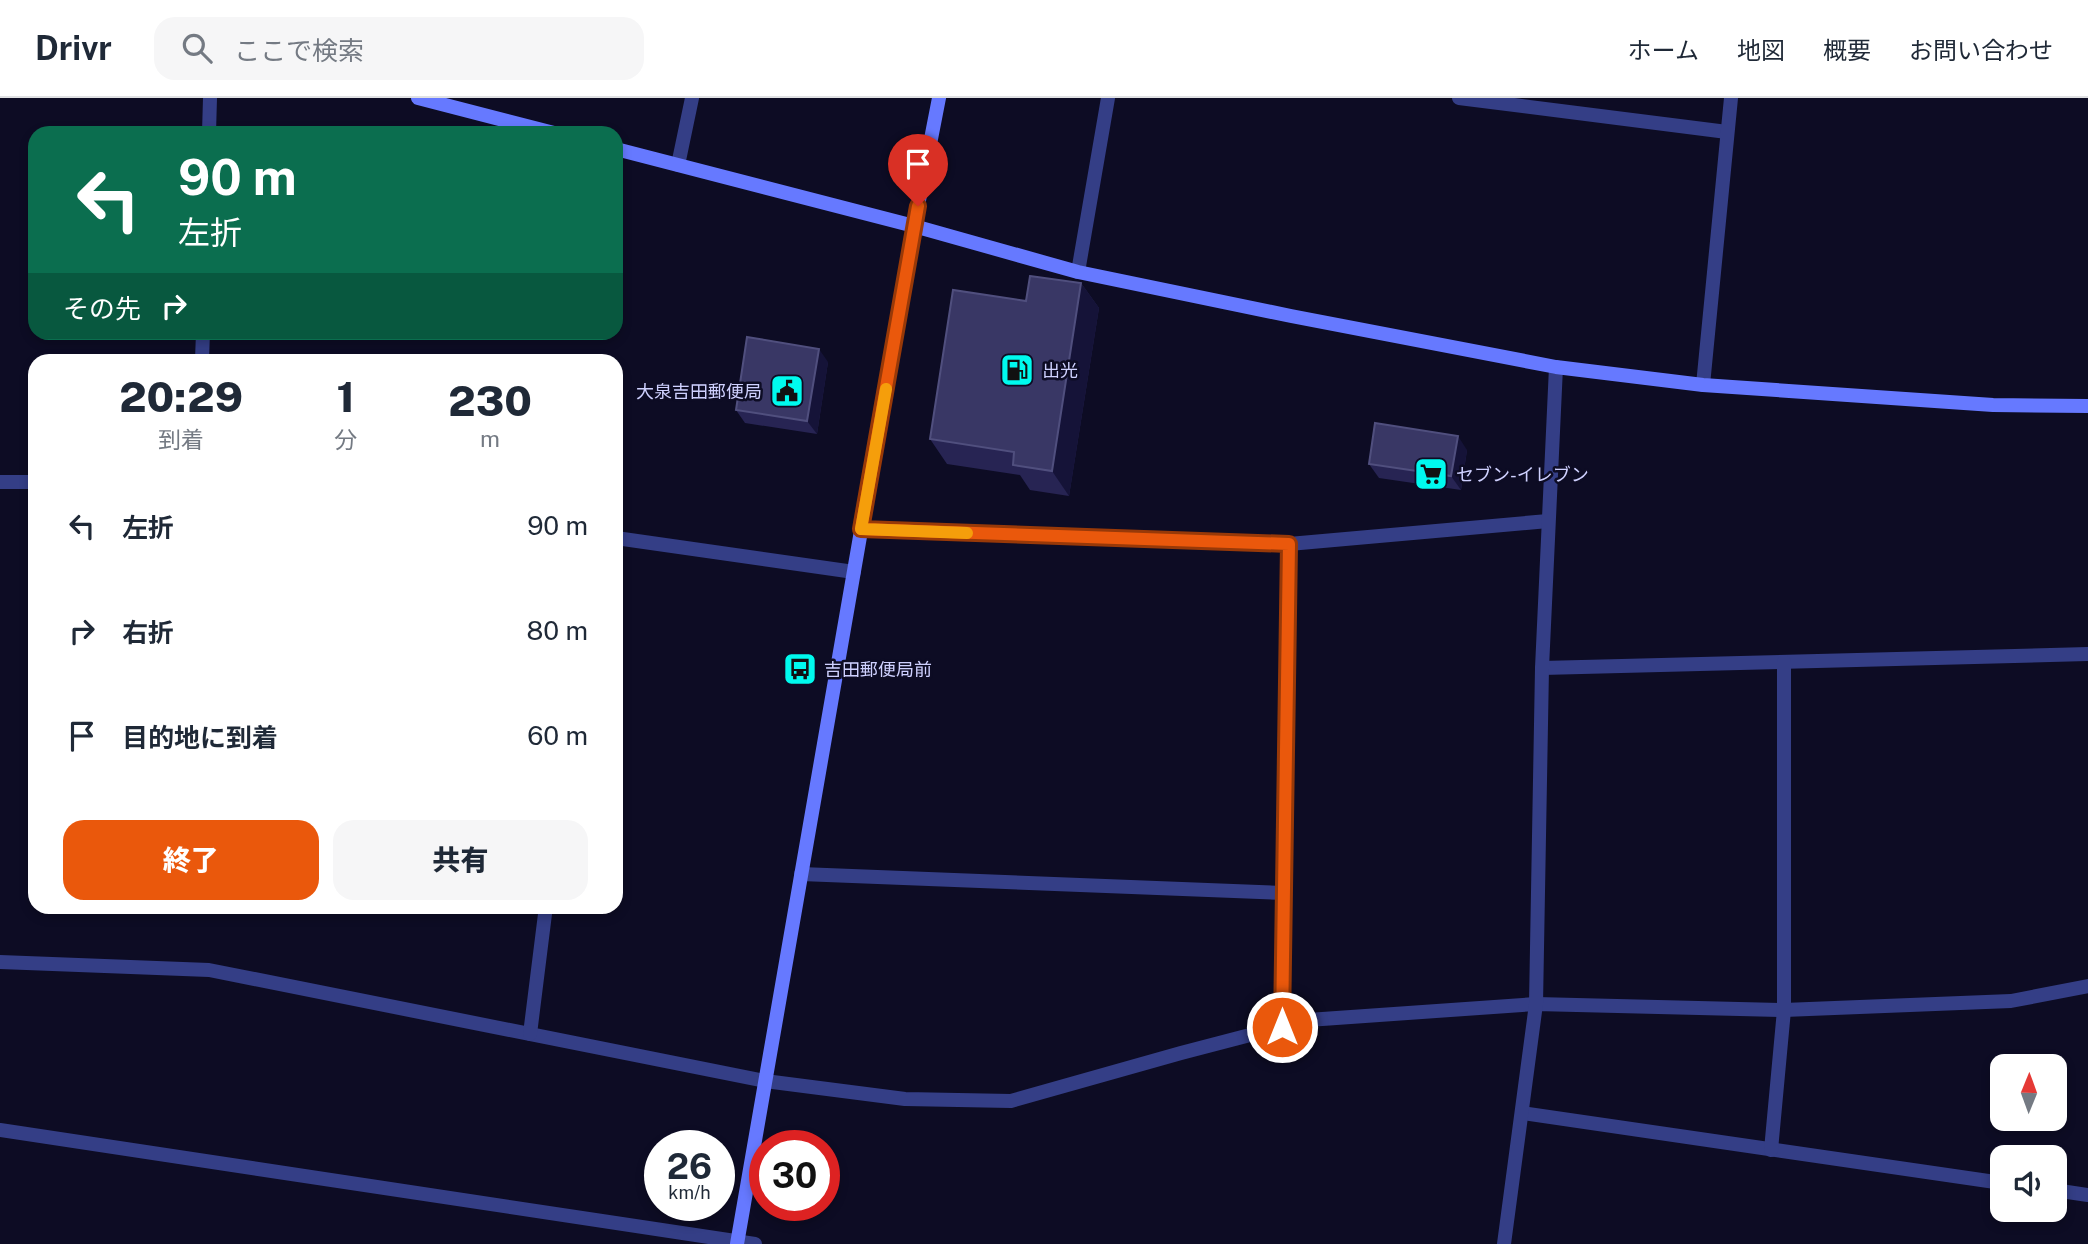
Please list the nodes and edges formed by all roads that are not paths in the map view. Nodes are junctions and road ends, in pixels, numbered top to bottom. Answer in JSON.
{"nodes":[{"id":1,"x":210,"y":98,"type":"edge"},
{"id":2,"x":418,"y":98,"type":"edge"},
{"id":3,"x":692,"y":98,"type":"edge"},
{"id":4,"x":939,"y":98,"type":"edge"},
{"id":5,"x":1108,"y":98,"type":"edge"},
{"id":6,"x":1459,"y":98,"type":"edge"},
{"id":7,"x":1731,"y":98,"type":"edge"},
{"id":8,"x":1481,"y":100,"type":"edge"},
{"id":9,"x":209,"y":126,"type":"edge"},
{"id":10,"x":527,"y":126,"type":"edge"},
{"id":11,"x":1727,"y":132,"type":"junction"},
{"id":12,"x":623,"y":151,"type":"edge"},
{"id":13,"x":678,"y":165,"type":"junction"},
{"id":14,"x":914,"y":226,"type":"junction"},
{"id":15,"x":1078,"y":272,"type":"junction"},
{"id":16,"x":1556,"y":367,"type":"junction"},
{"id":17,"x":1703,"y":385,"type":"junction"},
{"id":18,"x":2088,"y":407,"type":"edge"},
{"id":19,"x":0,"y":482,"type":"edge"},
{"id":20,"x":28,"y":482,"type":"edge"},
{"id":21,"x":1548,"y":521,"type":"junction"},
{"id":22,"x":861,"y":529,"type":"junction"},
{"id":23,"x":623,"y":539,"type":"edge"},
{"id":24,"x":1289,"y":544,"type":"junction"},
{"id":25,"x":854,"y":572,"type":"junction"},
{"id":26,"x":2088,"y":654,"type":"edge"},
{"id":27,"x":1784,"y":662,"type":"junction"},
{"id":28,"x":1542,"y":668,"type":"junction"},
{"id":29,"x":801,"y":874,"type":"junction"},
{"id":30,"x":1282,"y":892,"type":"junction"},
{"id":31,"x":546,"y":914,"type":"edge"},
{"id":32,"x":0,"y":962,"type":"edge"},
{"id":33,"x":2088,"y":986,"type":"edge"},
{"id":34,"x":1536,"y":1004,"type":"junction"},
{"id":35,"x":1784,"y":1010,"type":"junction"},
{"id":36,"x":1282,"y":1027,"type":"junction"},
{"id":37,"x":530,"y":1034,"type":"junction"},
{"id":38,"x":765,"y":1081,"type":"junction"},
{"id":39,"x":1522,"y":1113,"type":"junction"},
{"id":40,"x":0,"y":1130,"type":"edge"},
{"id":41,"x":1771,"y":1150,"type":"junction"},
{"id":42,"x":1990,"y":1181,"type":"edge"},
{"id":43,"x":2067,"y":1192,"type":"edge"},
{"id":44,"x":2088,"y":1195,"type":"edge"},
{"id":45,"x":737,"y":1243,"type":"edge"},
{"id":46,"x":755,"y":1244,"type":"edge"},
{"id":47,"x":1504,"y":1244,"type":"edge"}],
"edges":[{"from":1,"to":9,"type":"street"},
{"from":2,"to":10,"type":"street"},
{"from":3,"to":13,"type":"street"},
{"from":4,"to":14,"type":"street"},
{"from":5,"to":15,"type":"street"},
{"from":6,"to":8,"type":"street"},
{"from":7,"to":11,"type":"street"},
{"from":8,"to":11,"type":"street"},
{"from":11,"to":17,"type":"street"},
{"from":12,"to":13,"type":"street"},
{"from":13,"to":14,"type":"street"},
{"from":14,"to":15,"type":"street"},
{"from":14,"to":22,"type":"street"},
{"from":15,"to":16,"type":"street"},
{"from":16,"to":17,"type":"street"},
{"from":16,"to":21,"type":"street"},
{"from":17,"to":18,"type":"street"},
{"from":19,"to":20,"type":"street"},
{"from":21,"to":24,"type":"street"},
{"from":21,"to":28,"type":"street"},
{"from":22,"to":24,"type":"street"},
{"from":22,"to":25,"type":"street"},
{"from":23,"to":25,"type":"street"},
{"from":24,"to":30,"type":"street"},
{"from":25,"to":29,"type":"street"},
{"from":26,"to":27,"type":"street"},
{"from":27,"to":28,"type":"street"},
{"from":27,"to":35,"type":"street"},
{"from":28,"to":34,"type":"street"},
{"from":29,"to":30,"type":"street"},
{"from":29,"to":38,"type":"street"},
{"from":30,"to":36,"type":"street"},
{"from":31,"to":37,"type":"street"},
{"from":32,"to":37,"type":"street"},
{"from":33,"to":35,"type":"street"},
{"from":34,"to":35,"type":"street"},
{"from":34,"to":36,"type":"street"},
{"from":34,"to":39,"type":"street"},
{"from":35,"to":41,"type":"street"},
{"from":36,"to":38,"type":"street"},
{"from":37,"to":38,"type":"street"},
{"from":38,"to":45,"type":"street"},
{"from":39,"to":41,"type":"street"},
{"from":39,"to":47,"type":"street"},
{"from":40,"to":45,"type":"street"},
{"from":41,"to":42,"type":"street"},
{"from":43,"to":44,"type":"street"},
{"from":45,"to":46,"type":"street"}]}
